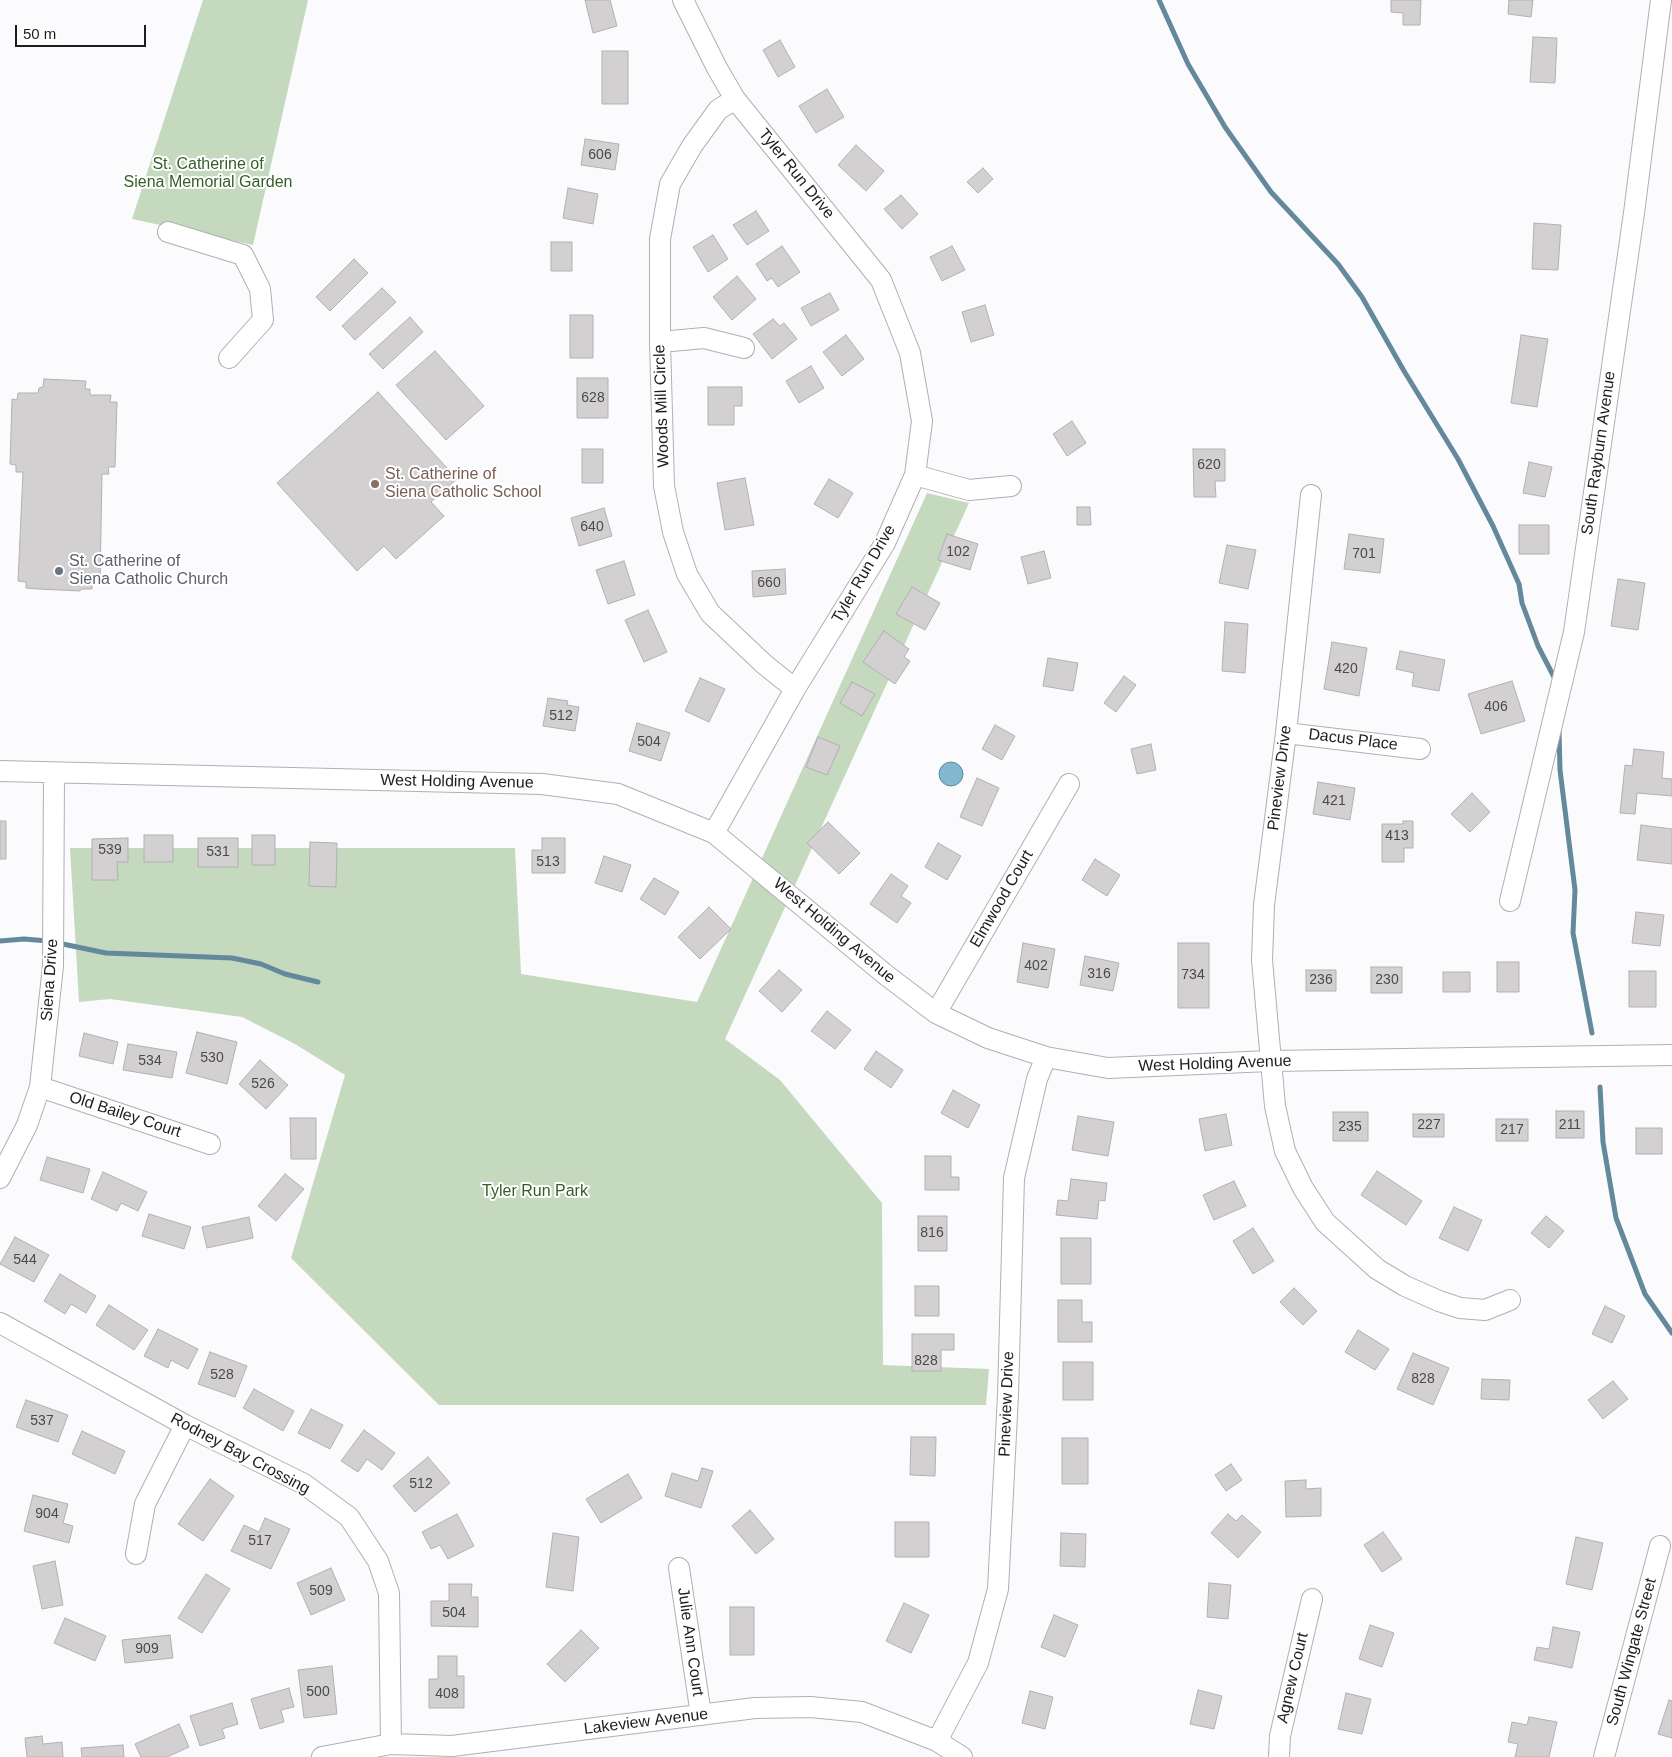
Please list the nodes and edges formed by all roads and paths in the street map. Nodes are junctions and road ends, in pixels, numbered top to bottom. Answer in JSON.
{"nodes":[{"id":1,"x":684,"y":0,"type":"edge"},
{"id":2,"x":1661,"y":0,"type":"edge"},
{"id":3,"x":735,"y":99,"type":"junction"},
{"id":4,"x":168,"y":232,"type":"dead end"},
{"id":5,"x":660,"y":342,"type":"junction"},
{"id":6,"x":744,"y":348,"type":"dead end"},
{"id":7,"x":229,"y":358,"type":"dead end"},
{"id":8,"x":915,"y":475,"type":"junction"},
{"id":9,"x":1011,"y":486,"type":"dead end"},
{"id":10,"x":1311,"y":494,"type":"dead end"},
{"id":11,"x":796,"y":689,"type":"junction"},
{"id":12,"x":1286,"y":732,"type":"junction"},
{"id":13,"x":1420,"y":749,"type":"dead end"},
{"id":14,"x":0,"y":771,"type":"edge"},
{"id":15,"x":54,"y":773,"type":"junction"},
{"id":16,"x":1069,"y":784,"type":"dead end"},
{"id":17,"x":714,"y":833,"type":"junction"},
{"id":18,"x":1510,"y":901,"type":"dead end"},
{"id":19,"x":936,"y":1013,"type":"junction"},
{"id":20,"x":1672,"y":1055,"type":"edge"},
{"id":21,"x":1046,"y":1057,"type":"junction"},
{"id":22,"x":1270,"y":1062,"type":"junction"},
{"id":23,"x":40,"y":1087,"type":"junction"},
{"id":24,"x":210,"y":1144,"type":"dead end"},
{"id":25,"x":0,"y":1178,"type":"edge"},
{"id":26,"x":1510,"y":1300,"type":"dead end"},
{"id":27,"x":0,"y":1323,"type":"edge"},
{"id":28,"x":185,"y":1425,"type":"junction"},
{"id":29,"x":1660,"y":1546,"type":"dead end"},
{"id":30,"x":136,"y":1554,"type":"dead end"},
{"id":31,"x":679,"y":1568,"type":"dead end"},
{"id":32,"x":1312,"y":1599,"type":"dead end"},
{"id":33,"x":701,"y":1716,"type":"junction"},
{"id":34,"x":937,"y":1741,"type":"junction"},
{"id":35,"x":392,"y":1744,"type":"junction"},
{"id":36,"x":322,"y":1757,"type":"edge"},
{"id":37,"x":962,"y":1757,"type":"edge"},
{"id":38,"x":1279,"y":1757,"type":"edge"},
{"id":39,"x":1604,"y":1757,"type":"edge"}],
"edges":[{"from":1,"to":3,"type":"street","name":"Tyler Run Drive"},
{"from":2,"to":18,"type":"street","name":"South Rayburn Avenue"},
{"from":3,"to":5,"type":"street","name":"Woods Mill Circle"},
{"from":3,"to":8,"type":"street","name":"Tyler Run Drive"},
{"from":4,"to":7,"type":"street"},
{"from":5,"to":6,"type":"street"},
{"from":5,"to":11,"type":"street","name":"Woods Mill Circle"},
{"from":8,"to":9,"type":"street"},
{"from":8,"to":11,"type":"street","name":"Tyler Run Drive"},
{"from":10,"to":12,"type":"street","name":"Pineview Drive"},
{"from":11,"to":17,"type":"street","name":"Tyler Run Drive"},
{"from":12,"to":13,"type":"street","name":"Dacus Place"},
{"from":12,"to":22,"type":"street","name":"Pineview Drive"},
{"from":14,"to":15,"type":"street","name":"West Holding Avenue"},
{"from":15,"to":17,"type":"street","name":"West Holding Avenue"},
{"from":15,"to":23,"type":"street","name":"Siena Drive"},
{"from":16,"to":19,"type":"street","name":"Elmwood Court"},
{"from":17,"to":19,"type":"street","name":"West Holding Avenue"},
{"from":19,"to":21,"type":"street","name":"West Holding Avenue"},
{"from":20,"to":22,"type":"street","name":"West Holding Avenue"},
{"from":21,"to":22,"type":"street","name":"West Holding Avenue"},
{"from":21,"to":34,"type":"street","name":"Pineview Drive"},
{"from":22,"to":26,"type":"street","name":"Pineview Drive"},
{"from":23,"to":24,"type":"street","name":"Old Bailey Court"},
{"from":23,"to":25,"type":"street","name":"Siena Drive"},
{"from":27,"to":28,"type":"street","name":"Rodney Bay Crossing"},
{"from":28,"to":30,"type":"street"},
{"from":28,"to":35,"type":"street","name":"Rodney Bay Crossing"},
{"from":29,"to":39,"type":"street","name":"South Wingate Street"},
{"from":31,"to":33,"type":"street","name":"Julie Ann Court"},
{"from":32,"to":38,"type":"street","name":"Agnew Court"},
{"from":33,"to":34,"type":"street","name":"Lakeview Avenue"},
{"from":33,"to":35,"type":"street","name":"Lakeview Avenue"},
{"from":34,"to":37,"type":"street","name":"Lakeview Avenue"},
{"from":35,"to":36,"type":"street","name":"Lakeview Avenue"}]}
